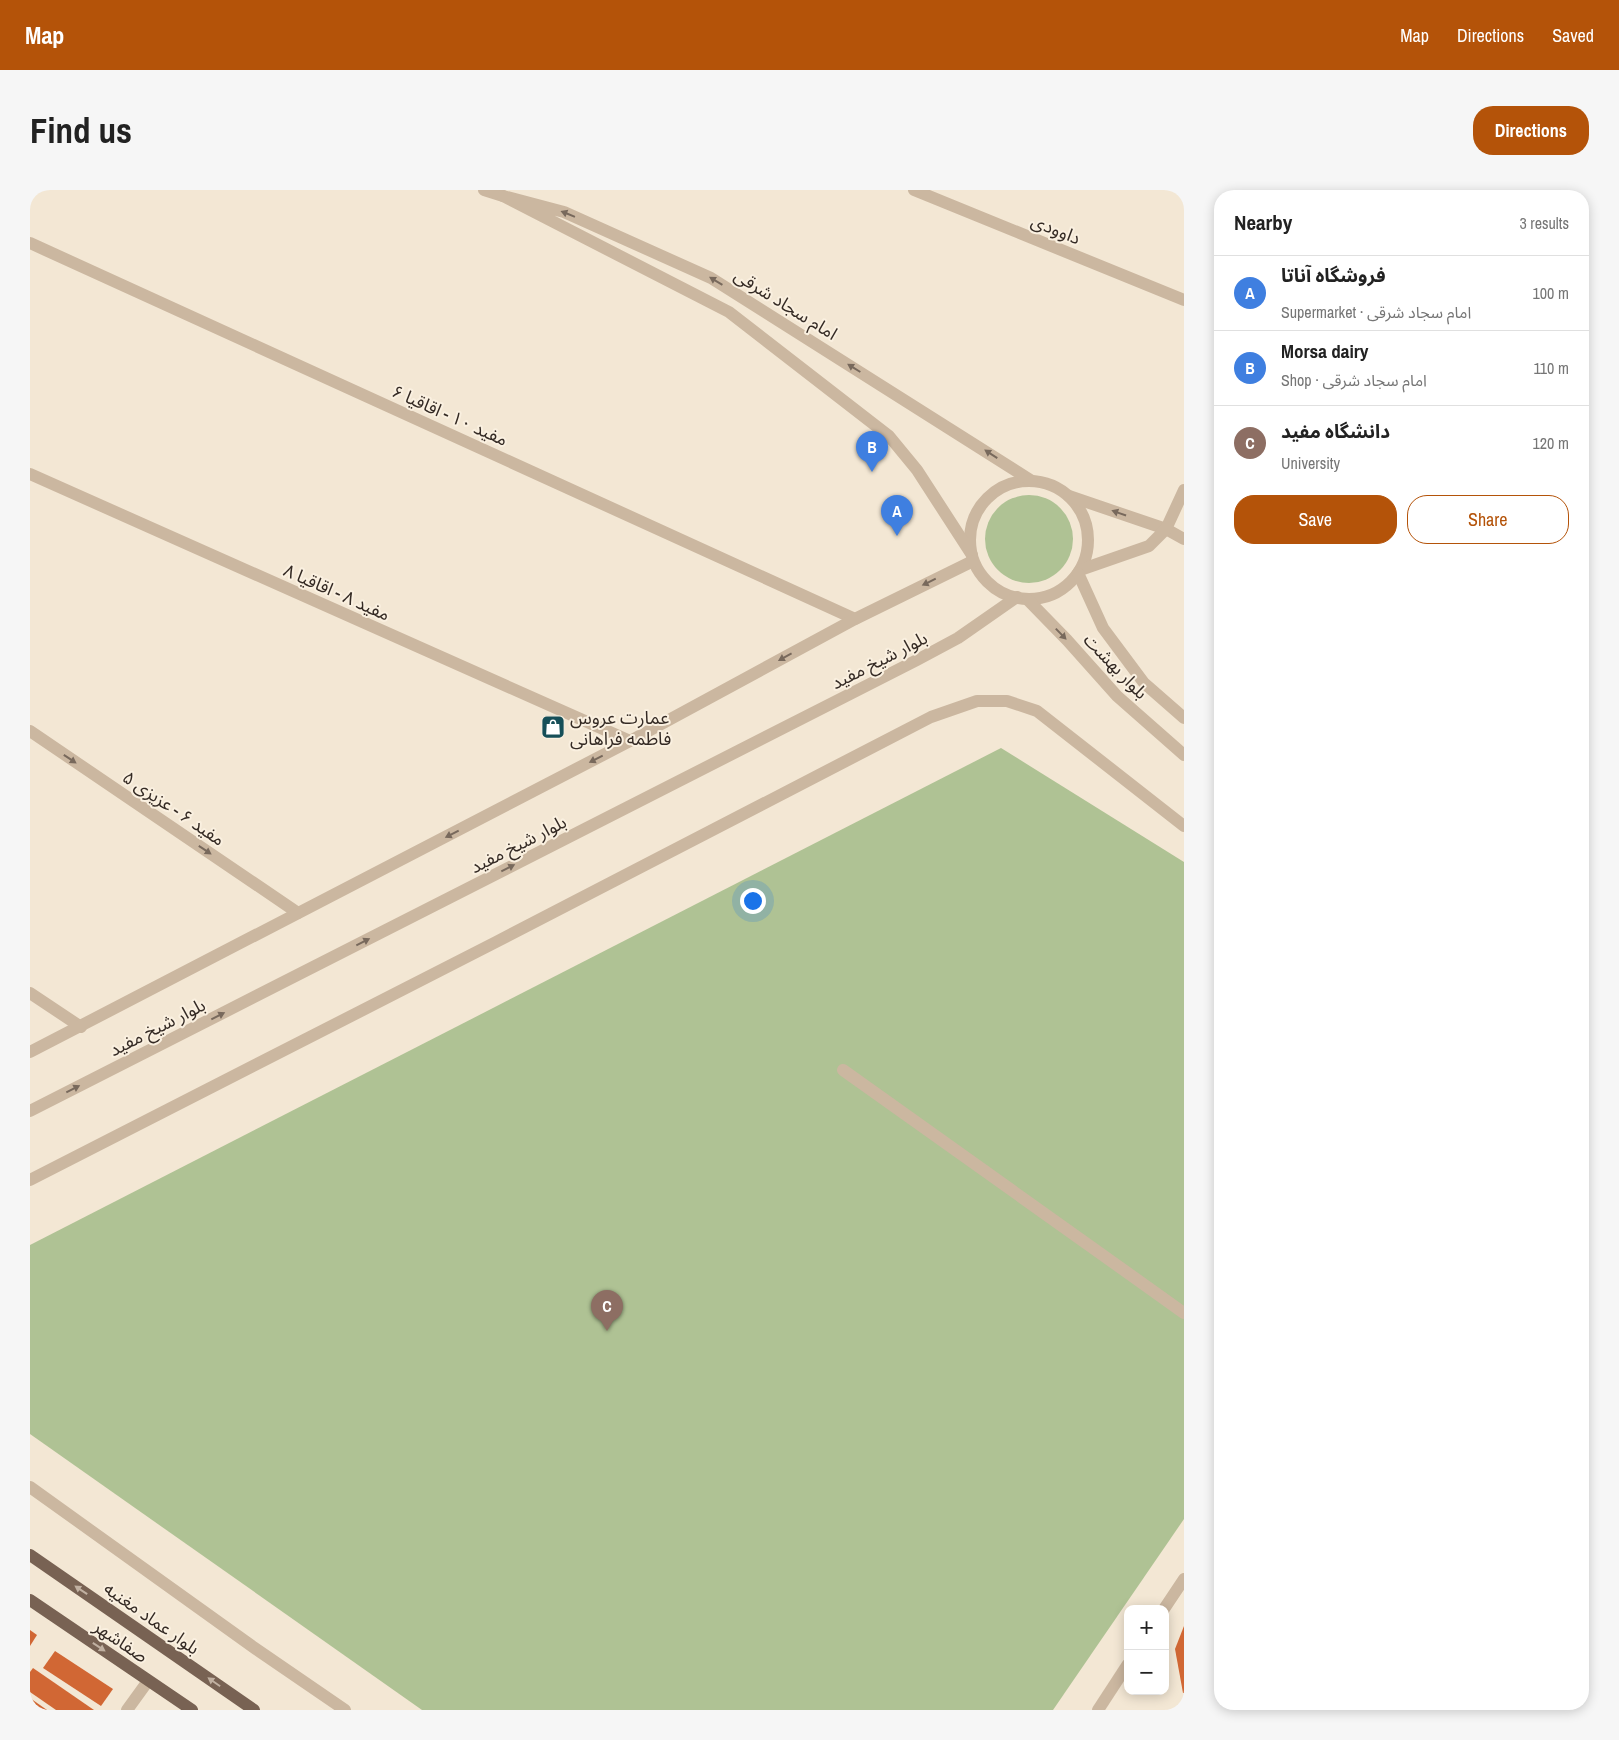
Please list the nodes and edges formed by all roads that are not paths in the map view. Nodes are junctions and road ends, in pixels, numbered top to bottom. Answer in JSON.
{"nodes":[{"id":1,"x":484,"y":190,"type":"edge"},
{"id":2,"x":914,"y":190,"type":"edge"},
{"id":3,"x":503,"y":196,"type":"junction"},
{"id":4,"x":30,"y":243,"type":"edge"},
{"id":5,"x":1184,"y":300,"type":"edge"},
{"id":6,"x":30,"y":474,"type":"edge"},
{"id":7,"x":1032,"y":481,"type":"junction"},
{"id":8,"x":1184,"y":490,"type":"edge"},
{"id":9,"x":1069,"y":496,"type":"junction"},
{"id":10,"x":1166,"y":529,"type":"junction"},
{"id":11,"x":1184,"y":539,"type":"edge"},
{"id":12,"x":972,"y":558,"type":"junction"},
{"id":13,"x":1079,"y":572,"type":"junction"},
{"id":14,"x":1022,"y":598,"type":"junction"},
{"id":15,"x":855,"y":618,"type":"junction"},
{"id":16,"x":1184,"y":718,"type":"edge"},
{"id":17,"x":30,"y":731,"type":"edge"},
{"id":18,"x":630,"y":741,"type":"junction"},
{"id":19,"x":1184,"y":754,"type":"edge"},
{"id":20,"x":1184,"y":826,"type":"edge"},
{"id":21,"x":298,"y":913,"type":"junction"},
{"id":22,"x":30,"y":993,"type":"edge"},
{"id":23,"x":81,"y":1027,"type":"junction"},
{"id":24,"x":30,"y":1052,"type":"edge"},
{"id":25,"x":843,"y":1070,"type":"dead end"},
{"id":26,"x":30,"y":1111,"type":"edge"},
{"id":27,"x":30,"y":1180,"type":"edge"},
{"id":28,"x":1184,"y":1313,"type":"edge"},
{"id":29,"x":30,"y":1487,"type":"edge"},
{"id":30,"x":30,"y":1555,"type":"edge"},
{"id":31,"x":1184,"y":1579,"type":"edge"},
{"id":32,"x":30,"y":1600,"type":"edge"},
{"id":33,"x":1167,"y":1605,"type":"edge"},
{"id":34,"x":1124,"y":1670,"type":"edge"},
{"id":35,"x":148,"y":1680,"type":"junction"},
{"id":36,"x":127,"y":1710,"type":"edge"},
{"id":37,"x":192,"y":1710,"type":"edge"},
{"id":38,"x":254,"y":1710,"type":"edge"},
{"id":39,"x":344,"y":1710,"type":"edge"},
{"id":40,"x":1098,"y":1710,"type":"edge"}],
"edges":[{"from":1,"to":3,"type":"street","name":"امام سجاد شرقی"},
{"from":2,"to":5,"type":"street","name":"داوودی"},
{"from":7,"to":3,"type":"street","name":"امام سجاد شرقی","one_way":true},
{"from":3,"to":12,"type":"street","name":"امام سجاد شرقی"},
{"from":4,"to":15,"type":"street","name":"مفید ۱۰ - اقاقیا ۶"},
{"from":6,"to":18,"type":"street","name":"مفید ۸ - اقاقیا ۸"},
{"from":7,"to":9,"type":"street"},
{"from":7,"to":12,"type":"street"},
{"from":8,"to":10,"type":"street"},
{"from":10,"to":9,"type":"street","one_way":true},
{"from":9,"to":13,"type":"street"},
{"from":10,"to":11,"type":"street"},
{"from":10,"to":13,"type":"street"},
{"from":12,"to":14,"type":"street"},
{"from":12,"to":15,"type":"street","name":"بلوار شیخ مفید","one_way":true},
{"from":13,"to":14,"type":"street"},
{"from":13,"to":16,"type":"street","name":"بلوار بهشت"},
{"from":14,"to":19,"type":"street","name":"بلوار بهشت","one_way":true},
{"from":26,"to":14,"type":"street","name":"بلوار شیخ مفید","one_way":true},
{"from":15,"to":18,"type":"street","name":"بلوار شیخ مفید","one_way":true},
{"from":17,"to":21,"type":"street","name":"مفید ۶ - عزیزی ۵","one_way":true},
{"from":18,"to":21,"type":"street","name":"بلوار شیخ مفید","one_way":true},
{"from":20,"to":27,"type":"street"},
{"from":21,"to":23,"type":"street","name":"بلوار شیخ مفید"},
{"from":22,"to":23,"type":"street"},
{"from":23,"to":24,"type":"street","name":"بلوار شیخ مفید"},
{"from":25,"to":28,"type":"street"},
{"from":29,"to":39,"type":"street"},
{"from":38,"to":30,"type":"main road","name":"بلوار عماد مغنیه","one_way":true},
{"from":31,"to":33,"type":"street"},
{"from":32,"to":35,"type":"main road","name":"صفاشهر","one_way":true},
{"from":34,"to":40,"type":"street"},
{"from":35,"to":36,"type":"street"},
{"from":35,"to":37,"type":"main road","name":"صفاشهر"}]}
